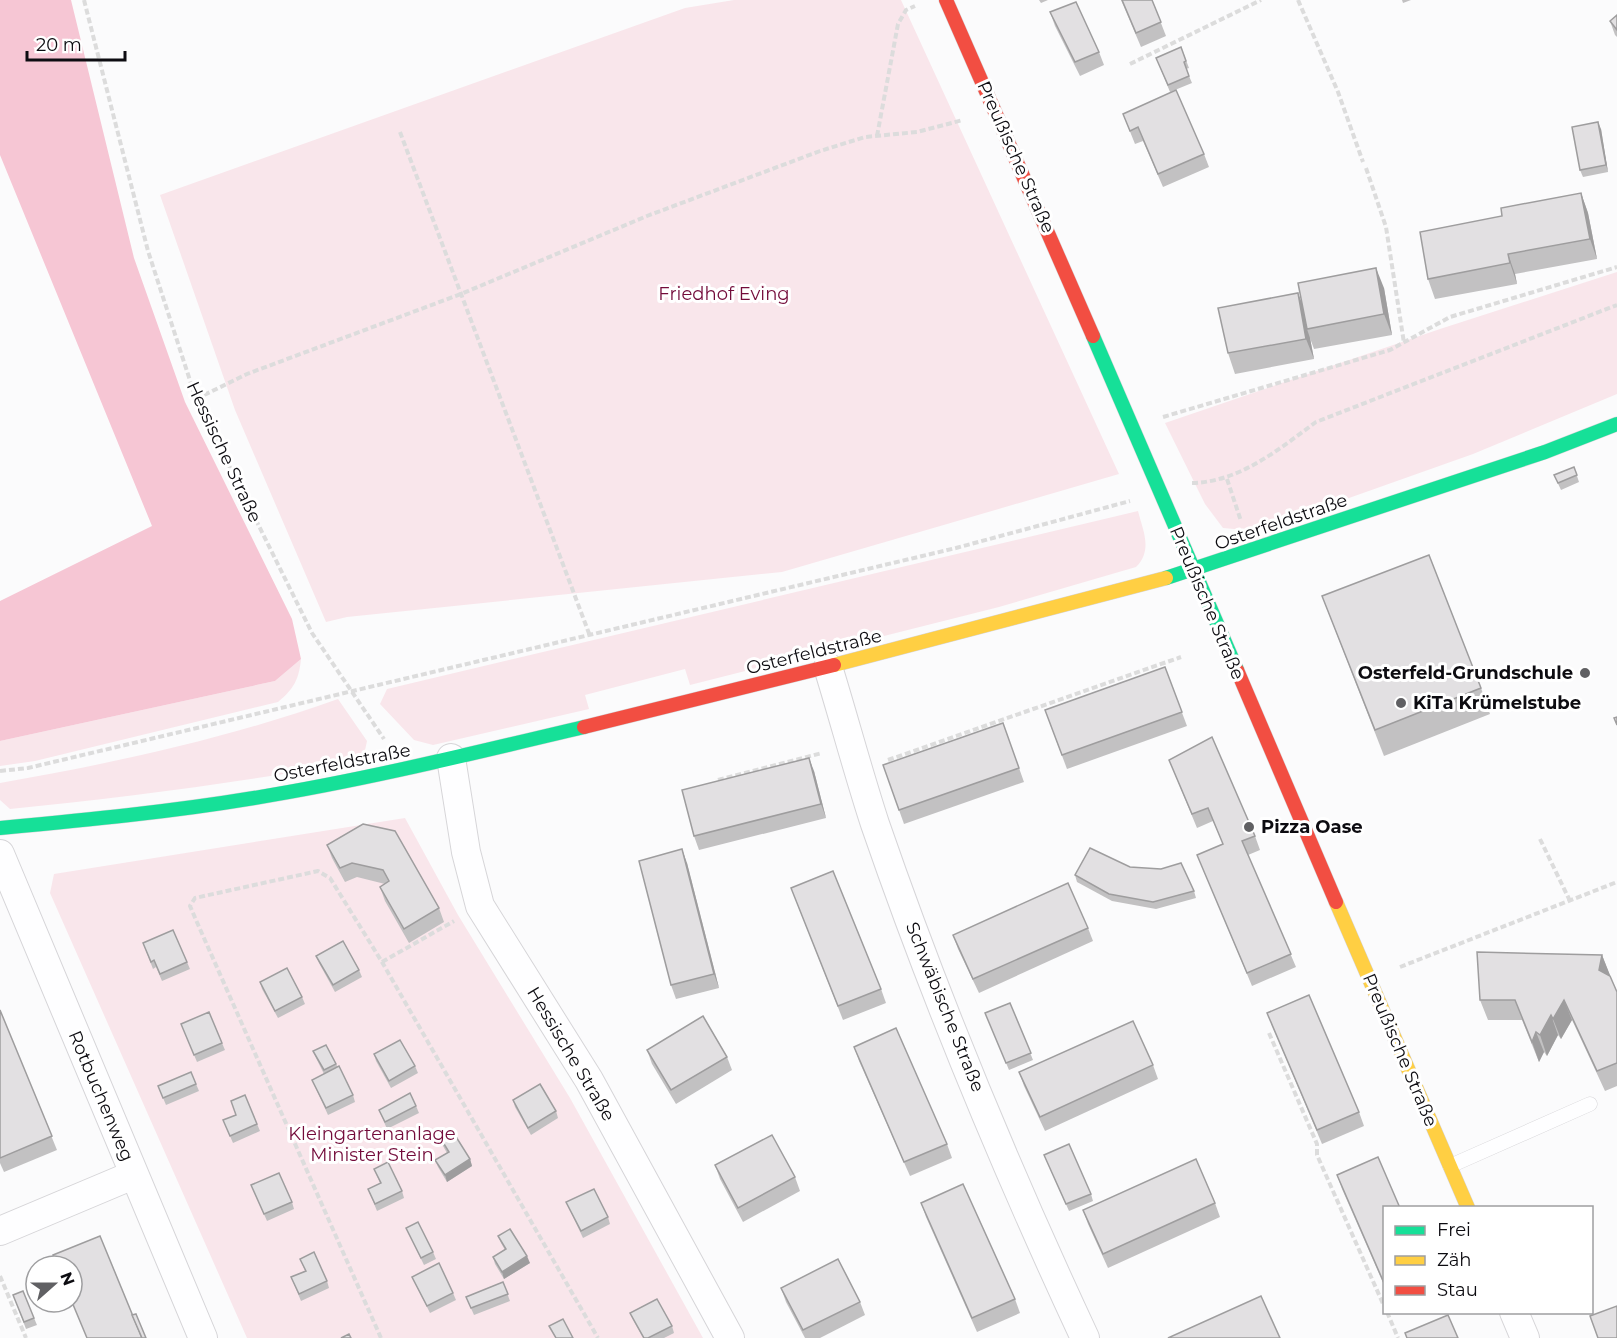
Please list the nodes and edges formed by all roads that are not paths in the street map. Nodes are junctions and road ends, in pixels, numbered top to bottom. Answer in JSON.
{"nodes":[{"id":1,"x":946,"y":0,"type":"edge"},
{"id":2,"x":1617,"y":424,"type":"edge"},
{"id":3,"x":1193,"y":570,"type":"junction"},
{"id":4,"x":828,"y":667,"type":"junction"},
{"id":5,"x":451,"y":758,"type":"junction"},
{"id":6,"x":0,"y":828,"type":"edge"},
{"id":7,"x":0,"y":854,"type":"edge"},
{"id":8,"x":1590,"y":1104,"type":"dead end"},
{"id":9,"x":1450,"y":1166,"type":"junction"},
{"id":10,"x":133,"y":1175,"type":"junction"},
{"id":11,"x":1467,"y":1206,"type":"edge"},
{"id":12,"x":0,"y":1231,"type":"edge"},
{"id":13,"x":1515,"y":1314,"type":"edge"},
{"id":14,"x":203,"y":1338,"type":"edge"},
{"id":15,"x":730,"y":1338,"type":"edge"},
{"id":16,"x":1085,"y":1338,"type":"edge"},
{"id":17,"x":1525,"y":1338,"type":"edge"}],
"edges":[{"from":1,"to":3,"type":"street","name":"Preußische Straße"},
{"from":2,"to":3,"type":"street","name":"Osterfeldstraße"},
{"from":3,"to":4,"type":"street","name":"Osterfeldstraße"},
{"from":3,"to":9,"type":"street","name":"Preußische Straße"},
{"from":4,"to":5,"type":"street","name":"Osterfeldstraße"},
{"from":4,"to":16,"type":"street","name":"Schwäbische Straße"},
{"from":5,"to":6,"type":"street","name":"Osterfeldstraße"},
{"from":5,"to":15,"type":"street","name":"Hessische Straße"},
{"from":7,"to":10,"type":"street","name":"Rotbuchenweg"},
{"from":8,"to":9,"type":"lane"},
{"from":9,"to":11,"type":"street","name":"Preußische Straße"},
{"from":10,"to":12,"type":"street"},
{"from":10,"to":14,"type":"street","name":"Rotbuchenweg"},
{"from":13,"to":17,"type":"street"}]}
